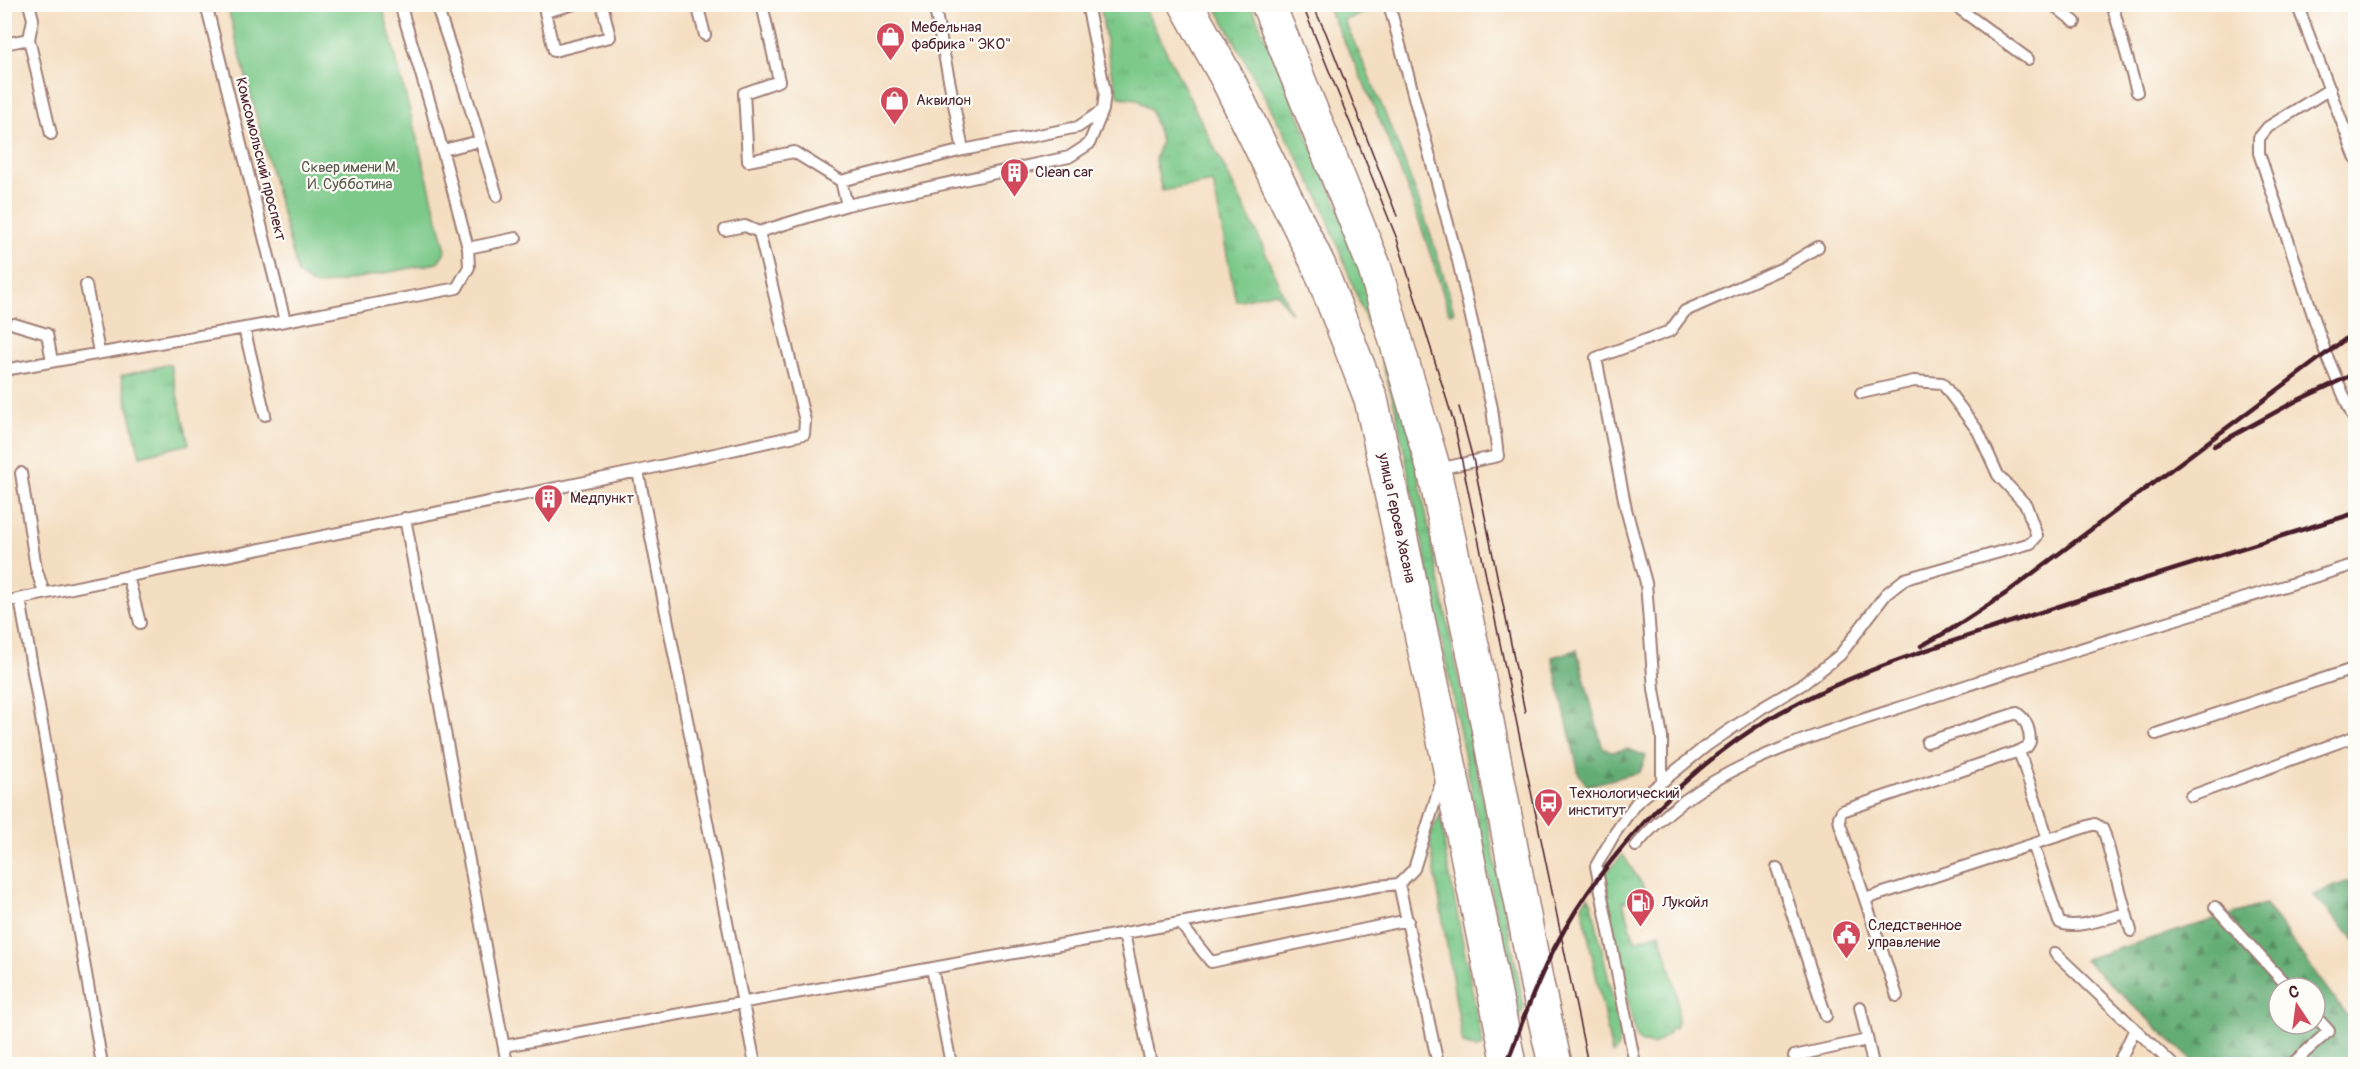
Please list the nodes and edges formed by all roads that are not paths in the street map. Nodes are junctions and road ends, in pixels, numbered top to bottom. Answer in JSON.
{"nodes":[{"id":1,"x":29,"y":4,"type":"edge"},
{"id":2,"x":206,"y":4,"type":"edge"},
{"id":3,"x":400,"y":4,"type":"edge"},
{"id":4,"x":436,"y":4,"type":"edge"},
{"id":5,"x":575,"y":4,"type":"edge"},
{"id":6,"x":602,"y":4,"type":"edge"},
{"id":7,"x":698,"y":4,"type":"edge"},
{"id":8,"x":762,"y":4,"type":"edge"},
{"id":9,"x":934,"y":4,"type":"edge"},
{"id":10,"x":1087,"y":4,"type":"edge"},
{"id":11,"x":1186,"y":4,"type":"edge"},
{"id":12,"x":1268,"y":4,"type":"edge"},
{"id":13,"x":1389,"y":4,"type":"edge"},
{"id":14,"x":1953,"y":4,"type":"edge"},
{"id":15,"x":2052,"y":4,"type":"edge"},
{"id":16,"x":2112,"y":4,"type":"edge"},
{"id":17,"x":2297,"y":4,"type":"edge"},
{"id":18,"x":2075,"y":22,"type":"dead end"},
{"id":19,"x":705,"y":35,"type":"dead end"},
{"id":20,"x":29,"y":39,"type":"junction"},
{"id":21,"x":4,"y":44,"type":"edge"},
{"id":22,"x":2028,"y":59,"type":"dead end"},
{"id":23,"x":2330,"y":89,"type":"junction"},
{"id":24,"x":2137,"y":92,"type":"dead end"},
{"id":25,"x":1103,"y":110,"type":"junction"},
{"id":26,"x":51,"y":134,"type":"dead end"},
{"id":27,"x":480,"y":141,"type":"junction"},
{"id":28,"x":443,"y":150,"type":"junction"},
{"id":29,"x":963,"y":150,"type":"junction"},
{"id":30,"x":2355,"y":159,"type":"edge"},
{"id":31,"x":841,"y":181,"type":"junction"},
{"id":32,"x":497,"y":196,"type":"dead end"},
{"id":33,"x":847,"y":205,"type":"junction"},
{"id":34,"x":724,"y":230,"type":"dead end"},
{"id":35,"x":759,"y":232,"type":"junction"},
{"id":36,"x":516,"y":238,"type":"dead end"},
{"id":37,"x":1818,"y":247,"type":"dead end"},
{"id":38,"x":468,"y":248,"type":"junction"},
{"id":39,"x":86,"y":285,"type":"dead end"},
{"id":40,"x":285,"y":321,"type":"junction"},
{"id":41,"x":14,"y":324,"type":"dead end"},
{"id":42,"x":244,"y":328,"type":"junction"},
{"id":43,"x":99,"y":352,"type":"junction"},
{"id":44,"x":52,"y":361,"type":"junction"},
{"id":45,"x":4,"y":370,"type":"edge"},
{"id":46,"x":1861,"y":393,"type":"dead end"},
{"id":47,"x":265,"y":416,"type":"dead end"},
{"id":48,"x":2355,"y":424,"type":"edge"},
{"id":49,"x":1434,"y":470,"type":"junction"},
{"id":50,"x":638,"y":471,"type":"junction"},
{"id":51,"x":21,"y":473,"type":"dead end"},
{"id":52,"x":405,"y":518,"type":"junction"},
{"id":53,"x":2355,"y":564,"type":"edge"},
{"id":54,"x":128,"y":576,"type":"junction"},
{"id":55,"x":44,"y":593,"type":"junction"},
{"id":56,"x":20,"y":599,"type":"junction"},
{"id":57,"x":4,"y":602,"type":"edge"},
{"id":58,"x":140,"y":623,"type":"dead end"},
{"id":59,"x":2355,"y":668,"type":"edge"},
{"id":60,"x":2156,"y":734,"type":"dead end"},
{"id":61,"x":2355,"y":736,"type":"edge"},
{"id":62,"x":1927,"y":742,"type":"dead end"},
{"id":63,"x":2019,"y":751,"type":"junction"},
{"id":64,"x":1448,"y":759,"type":"junction"},
{"id":65,"x":1662,"y":782,"type":"junction"},
{"id":66,"x":2191,"y":796,"type":"dead end"},
{"id":67,"x":2048,"y":839,"type":"junction"},
{"id":68,"x":2033,"y":844,"type":"junction"},
{"id":69,"x":1636,"y":846,"type":"dead end"},
{"id":70,"x":1777,"y":868,"type":"dead end"},
{"id":71,"x":1399,"y":884,"type":"junction"},
{"id":72,"x":1865,"y":899,"type":"junction"},
{"id":73,"x":2215,"y":907,"type":"dead end"},
{"id":74,"x":2126,"y":913,"type":"junction"},
{"id":75,"x":1408,"y":920,"type":"junction"},
{"id":76,"x":1180,"y":923,"type":"junction"},
{"id":77,"x":2131,"y":931,"type":"dead end"},
{"id":78,"x":1124,"y":933,"type":"junction"},
{"id":79,"x":2055,"y":952,"type":"dead end"},
{"id":80,"x":932,"y":968,"type":"junction"},
{"id":81,"x":2278,"y":976,"type":"edge"},
{"id":82,"x":1897,"y":996,"type":"dead end"},
{"id":83,"x":743,"y":1003,"type":"junction"},
{"id":84,"x":1860,"y":1007,"type":"dead end"},
{"id":85,"x":1826,"y":1016,"type":"dead end"},
{"id":86,"x":2135,"y":1029,"type":"junction"},
{"id":87,"x":2324,"y":1036,"type":"edge"},
{"id":88,"x":1867,"y":1040,"type":"junction"},
{"id":89,"x":504,"y":1046,"type":"junction"},
{"id":90,"x":1794,"y":1056,"type":"dead end"},
{"id":91,"x":102,"y":1065,"type":"edge"},
{"id":92,"x":507,"y":1065,"type":"edge"},
{"id":93,"x":755,"y":1065,"type":"edge"},
{"id":94,"x":951,"y":1065,"type":"edge"},
{"id":95,"x":1151,"y":1065,"type":"edge"},
{"id":96,"x":1438,"y":1065,"type":"edge"},
{"id":97,"x":1509,"y":1065,"type":"edge"},
{"id":98,"x":1555,"y":1065,"type":"edge"},
{"id":99,"x":1635,"y":1065,"type":"edge"},
{"id":100,"x":1873,"y":1065,"type":"edge"},
{"id":101,"x":2118,"y":1065,"type":"edge"},
{"id":102,"x":2172,"y":1065,"type":"edge"},
{"id":103,"x":2292,"y":1065,"type":"edge"}],
"edges":[{"from":1,"to":20,"type":"lane"},
{"from":2,"to":40,"type":"lane","name":"Комсомольский проспект"},
{"from":3,"to":28,"type":"lane"},
{"from":4,"to":27,"type":"lane"},
{"from":5,"to":6,"type":"lane"},
{"from":7,"to":19,"type":"lane"},
{"from":8,"to":31,"type":"lane"},
{"from":9,"to":29,"type":"lane"},
{"from":10,"to":25,"type":"lane"},
{"from":11,"to":64,"type":"main road","name":"улица Героев Хасана"},
{"from":12,"to":49,"type":"main road"},
{"from":13,"to":49,"type":"lane"},
{"from":14,"to":22,"type":"lane"},
{"from":15,"to":18,"type":"lane"},
{"from":16,"to":24,"type":"lane"},
{"from":17,"to":23,"type":"lane"},
{"from":20,"to":21,"type":"lane"},
{"from":20,"to":26,"type":"lane"},
{"from":23,"to":30,"type":"lane"},
{"from":23,"to":48,"type":"lane"},
{"from":25,"to":29,"type":"lane"},
{"from":25,"to":33,"type":"lane"},
{"from":27,"to":28,"type":"lane"},
{"from":27,"to":32,"type":"lane"},
{"from":28,"to":38,"type":"lane"},
{"from":29,"to":31,"type":"lane"},
{"from":31,"to":33,"type":"lane"},
{"from":33,"to":35,"type":"lane"},
{"from":34,"to":35,"type":"lane"},
{"from":35,"to":50,"type":"lane"},
{"from":36,"to":38,"type":"lane"},
{"from":37,"to":65,"type":"lane"},
{"from":38,"to":40,"type":"lane"},
{"from":39,"to":43,"type":"lane"},
{"from":40,"to":42,"type":"lane"},
{"from":41,"to":44,"type":"lane"},
{"from":42,"to":43,"type":"lane"},
{"from":42,"to":47,"type":"lane"},
{"from":43,"to":44,"type":"lane"},
{"from":44,"to":45,"type":"lane"},
{"from":46,"to":65,"type":"lane"},
{"from":49,"to":98,"type":"main road"},
{"from":50,"to":52,"type":"lane"},
{"from":50,"to":83,"type":"lane"},
{"from":51,"to":55,"type":"lane"},
{"from":52,"to":54,"type":"lane"},
{"from":52,"to":89,"type":"lane"},
{"from":53,"to":69,"type":"lane"},
{"from":54,"to":55,"type":"lane"},
{"from":54,"to":58,"type":"lane"},
{"from":55,"to":56,"type":"lane"},
{"from":56,"to":57,"type":"lane"},
{"from":56,"to":91,"type":"lane"},
{"from":59,"to":60,"type":"lane"},
{"from":61,"to":66,"type":"lane"},
{"from":62,"to":63,"type":"lane"},
{"from":63,"to":67,"type":"lane"},
{"from":63,"to":72,"type":"lane"},
{"from":64,"to":71,"type":"lane"},
{"from":64,"to":97,"type":"main road","name":"улица Героев Хасана"},
{"from":65,"to":99,"type":"lane"},
{"from":67,"to":68,"type":"lane"},
{"from":67,"to":74,"type":"lane"},
{"from":68,"to":72,"type":"lane"},
{"from":68,"to":74,"type":"lane"},
{"from":70,"to":85,"type":"lane"},
{"from":71,"to":75,"type":"lane"},
{"from":71,"to":76,"type":"lane"},
{"from":72,"to":82,"type":"lane"},
{"from":73,"to":81,"type":"lane"},
{"from":74,"to":77,"type":"lane"},
{"from":75,"to":76,"type":"lane"},
{"from":75,"to":96,"type":"lane"},
{"from":76,"to":78,"type":"lane"},
{"from":78,"to":80,"type":"lane"},
{"from":78,"to":95,"type":"lane"},
{"from":79,"to":86,"type":"lane"},
{"from":80,"to":83,"type":"lane"},
{"from":80,"to":94,"type":"lane"},
{"from":83,"to":89,"type":"lane"},
{"from":83,"to":93,"type":"lane"},
{"from":84,"to":88,"type":"lane"},
{"from":86,"to":101,"type":"lane"},
{"from":86,"to":102,"type":"lane"},
{"from":87,"to":103,"type":"lane"},
{"from":88,"to":90,"type":"lane"},
{"from":88,"to":100,"type":"lane"},
{"from":89,"to":92,"type":"lane"}]}
